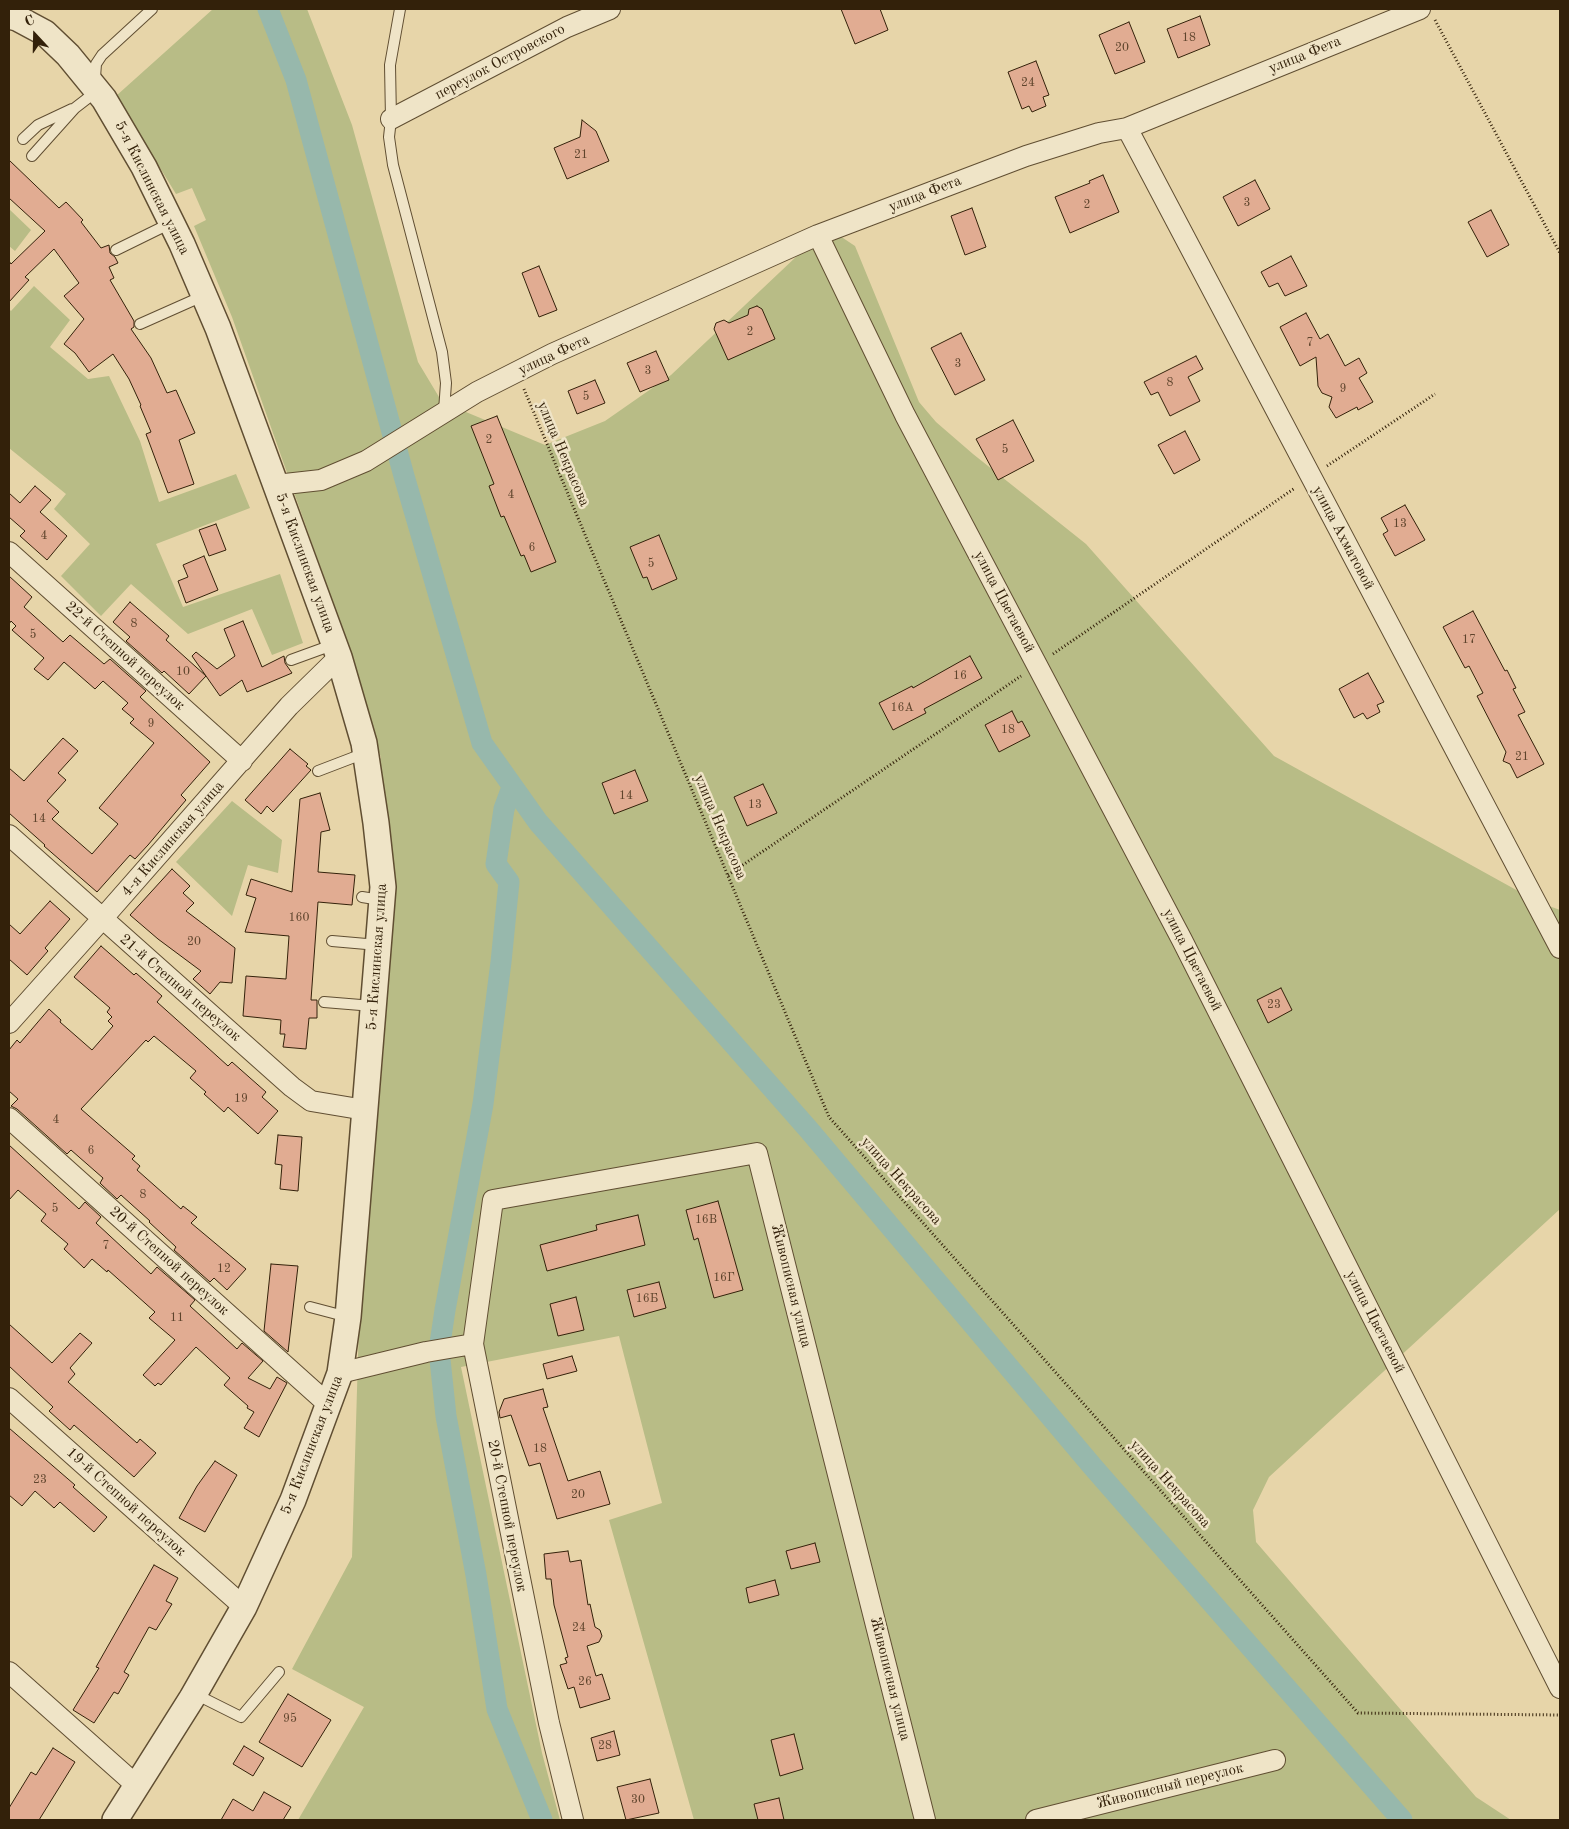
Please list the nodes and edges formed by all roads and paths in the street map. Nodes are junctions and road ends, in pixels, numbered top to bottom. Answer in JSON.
{"nodes":[{"id":1,"x":152,"y":9,"type":"edge"},
{"id":2,"x":400,"y":9,"type":"edge"},
{"id":3,"x":610,"y":9,"type":"edge"},
{"id":4,"x":1427,"y":13,"type":"edge"},
{"id":5,"x":9,"y":16,"type":"edge"},
{"id":6,"x":100,"y":95,"type":"junction"},
{"id":7,"x":75,"y":108,"type":"junction"},
{"id":8,"x":391,"y":120,"type":"junction"},
{"id":9,"x":1127,"y":128,"type":"junction"},
{"id":10,"x":23,"y":139,"type":"dead end"},
{"id":11,"x":32,"y":156,"type":"dead end"},
{"id":12,"x":172,"y":223,"type":"junction"},
{"id":13,"x":818,"y":235,"type":"junction"},
{"id":14,"x":116,"y":250,"type":"dead end"},
{"id":15,"x":1560,"y":253,"type":"edge"},
{"id":16,"x":204,"y":295,"type":"junction"},
{"id":17,"x":140,"y":324,"type":"dead end"},
{"id":18,"x":516,"y":372,"type":"junction"},
{"id":19,"x":1436,"y":394,"type":"dead end"},
{"id":20,"x":444,"y":411,"type":"junction"},
{"id":21,"x":1312,"y":477,"type":"junction"},
{"id":22,"x":276,"y":485,"type":"junction"},
{"id":23,"x":9,"y":552,"type":"edge"},
{"id":24,"x":337,"y":650,"type":"junction"},
{"id":25,"x":291,"y":660,"type":"dead end"},
{"id":26,"x":1037,"y":665,"type":"junction"},
{"id":27,"x":365,"y":753,"type":"junction"},
{"id":28,"x":242,"y":761,"type":"junction"},
{"id":29,"x":318,"y":771,"type":"dead end"},
{"id":30,"x":9,"y":835,"type":"edge"},
{"id":31,"x":728,"y":875,"type":"junction"},
{"id":32,"x":102,"y":919,"type":"junction"},
{"id":33,"x":332,"y":941,"type":"dead end"},
{"id":34,"x":379,"y":945,"type":"junction"},
{"id":35,"x":1560,"y":948,"type":"edge"},
{"id":36,"x":324,"y":1002,"type":"dead end"},
{"id":37,"x":374,"y":1006,"type":"junction"},
{"id":38,"x":9,"y":1023,"type":"edge"},
{"id":39,"x":365,"y":1110,"type":"junction"},
{"id":40,"x":9,"y":1118,"type":"edge"},
{"id":41,"x":310,"y":1307,"type":"dead end"},
{"id":42,"x":348,"y":1317,"type":"junction"},
{"id":43,"x":472,"y":1344,"type":"junction"},
{"id":44,"x":340,"y":1374,"type":"junction"},
{"id":45,"x":9,"y":1398,"type":"edge"},
{"id":46,"x":329,"y":1405,"type":"junction"},
{"id":47,"x":244,"y":1607,"type":"junction"},
{"id":48,"x":9,"y":1672,"type":"edge"},
{"id":49,"x":279,"y":1672,"type":"dead end"},
{"id":50,"x":1560,"y":1688,"type":"edge"},
{"id":51,"x":195,"y":1694,"type":"junction"},
{"id":52,"x":1560,"y":1715,"type":"edge"},
{"id":53,"x":1275,"y":1760,"type":"dead end"},
{"id":54,"x":136,"y":1785,"type":"junction"},
{"id":55,"x":115,"y":1820,"type":"edge"},
{"id":56,"x":573,"y":1820,"type":"edge"},
{"id":57,"x":926,"y":1820,"type":"edge"},
{"id":58,"x":1036,"y":1820,"type":"edge"}],
"edges":[{"from":1,"to":6,"type":"lane"},
{"from":2,"to":8,"type":"lane"},
{"from":3,"to":8,"type":"street","name":"переулок Островского"},
{"from":4,"to":9,"type":"street","name":"улица Фета"},
{"from":4,"to":15,"type":"path"},
{"from":5,"to":6,"type":"street","name":"5-я Кислинская улица"},
{"from":6,"to":7,"type":"lane"},
{"from":6,"to":12,"type":"street","name":"5-я Кислинская улица"},
{"from":7,"to":10,"type":"lane"},
{"from":7,"to":11,"type":"lane"},
{"from":8,"to":20,"type":"lane"},
{"from":9,"to":13,"type":"street","name":"улица Фета"},
{"from":9,"to":21,"type":"street","name":"улица Ахматовой"},
{"from":12,"to":14,"type":"lane"},
{"from":12,"to":16,"type":"street","name":"5-я Кислинская улица"},
{"from":13,"to":18,"type":"street","name":"улица Фета"},
{"from":13,"to":26,"type":"street","name":"улица Цветаевой"},
{"from":16,"to":17,"type":"lane"},
{"from":16,"to":22,"type":"street","name":"5-я Кислинская улица"},
{"from":18,"to":20,"type":"street","name":"улица Фета"},
{"from":18,"to":31,"type":"path","name":"улица Некрасова"},
{"from":19,"to":21,"type":"path"},
{"from":20,"to":22,"type":"street","name":"улица Фета"},
{"from":21,"to":26,"type":"path"},
{"from":21,"to":35,"type":"street","name":"улица Ахматовой"},
{"from":22,"to":24,"type":"street","name":"5-я Кислинская улица"},
{"from":23,"to":28,"type":"street","name":"22-й Степной переулок"},
{"from":24,"to":25,"type":"lane"},
{"from":24,"to":27,"type":"street","name":"5-я Кислинская улица"},
{"from":24,"to":28,"type":"street","name":"4-я Кислинская улица"},
{"from":26,"to":31,"type":"path"},
{"from":26,"to":50,"type":"street","name":"улица Цветаевой"},
{"from":27,"to":29,"type":"lane"},
{"from":27,"to":34,"type":"street","name":"5-я Кислинская улица"},
{"from":28,"to":32,"type":"street","name":"4-я Кислинская улица"},
{"from":30,"to":32,"type":"street","name":"21-й Степной переулок"},
{"from":31,"to":52,"type":"path","name":"улица Некрасова"},
{"from":32,"to":38,"type":"street","name":"4-я Кислинская улица"},
{"from":32,"to":39,"type":"street","name":"21-й Степной переулок"},
{"from":33,"to":34,"type":"lane"},
{"from":34,"to":37,"type":"street","name":"5-я Кислинская улица"},
{"from":36,"to":37,"type":"lane"},
{"from":37,"to":39,"type":"street","name":"5-я Кислинская улица"},
{"from":39,"to":42,"type":"street","name":"5-я Кислинская улица"},
{"from":40,"to":46,"type":"street","name":"20-й Степной переулок"},
{"from":41,"to":42,"type":"lane"},
{"from":42,"to":44,"type":"street","name":"5-я Кислинская улица"},
{"from":43,"to":44,"type":"street"},
{"from":43,"to":56,"type":"street","name":"20-й Степной переулок"},
{"from":43,"to":57,"type":"street","name":"Живописная улица"},
{"from":44,"to":46,"type":"street","name":"5-я Кислинская улица"},
{"from":45,"to":47,"type":"street","name":"19-й Степной переулок"},
{"from":46,"to":47,"type":"street","name":"5-я Кислинская улица"},
{"from":47,"to":51,"type":"street","name":"5-я Кислинская улица"},
{"from":48,"to":54,"type":"street"},
{"from":49,"to":51,"type":"lane"},
{"from":51,"to":54,"type":"street","name":"5-я Кислинская улица"},
{"from":53,"to":58,"type":"street","name":"Живописный переулок"},
{"from":54,"to":55,"type":"street","name":"5-я Кислинская улица"}]}
